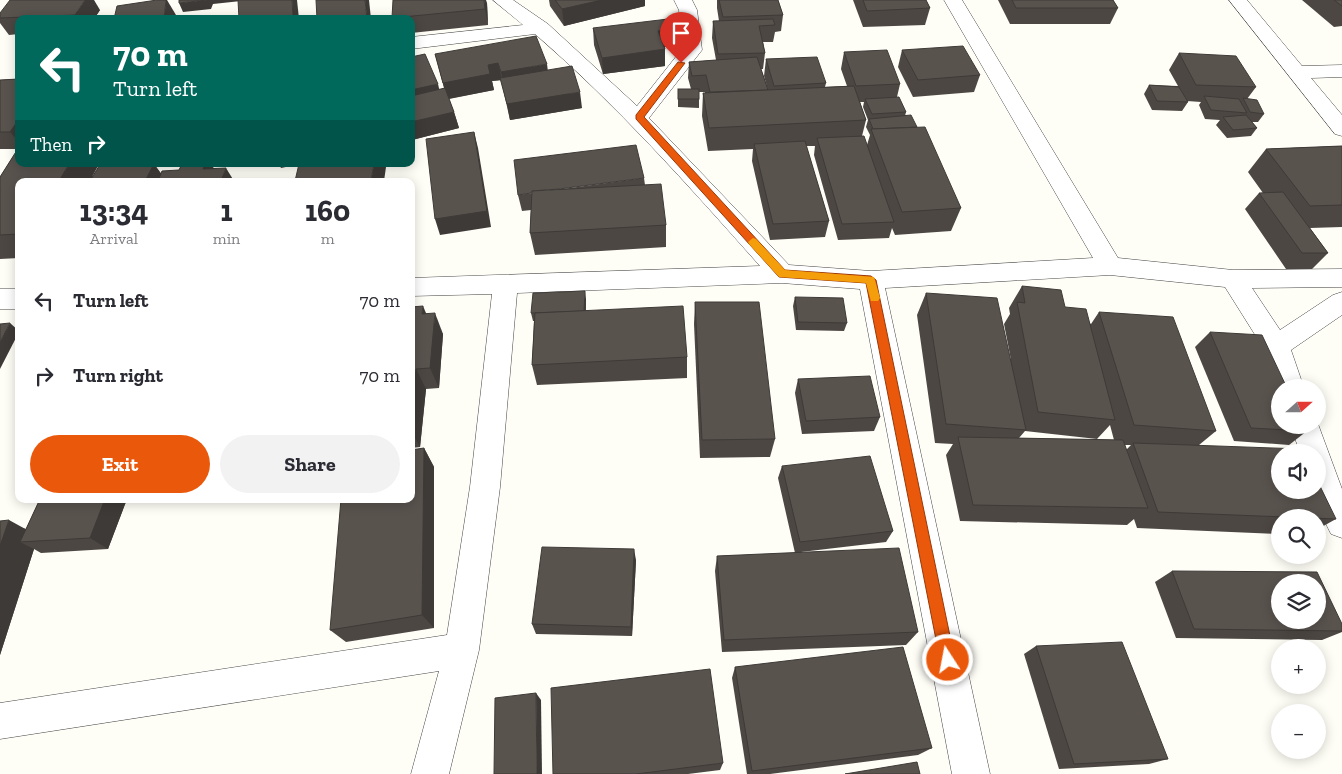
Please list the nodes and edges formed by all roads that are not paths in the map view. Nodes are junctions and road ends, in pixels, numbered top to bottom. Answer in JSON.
{"nodes":[{"id":1,"x":502,"y":0,"type":"edge"},
{"id":2,"x":683,"y":0,"type":"edge"},
{"id":3,"x":953,"y":0,"type":"edge"},
{"id":4,"x":1238,"y":0,"type":"edge"},
{"id":5,"x":541,"y":28,"type":"junction"},
{"id":6,"x":415,"y":43,"type":"edge"},
{"id":7,"x":1342,"y":71,"type":"edge"},
{"id":8,"x":1297,"y":72,"type":"junction"},
{"id":9,"x":639,"y":117,"type":"junction"},
{"id":10,"x":1342,"y":129,"type":"edge"},
{"id":11,"x":1110,"y":266,"type":"junction"},
{"id":12,"x":782,"y":274,"type":"junction"},
{"id":13,"x":1342,"y":278,"type":"edge"},
{"id":14,"x":1233,"y":279,"type":"junction"},
{"id":15,"x":871,"y":280,"type":"junction"},
{"id":16,"x":505,"y":285,"type":"junction"},
{"id":17,"x":415,"y":287,"type":"edge"},
{"id":18,"x":0,"y":299,"type":"edge"},
{"id":19,"x":15,"y":299,"type":"edge"},
{"id":20,"x":1342,"y":302,"type":"edge"},
{"id":21,"x":1276,"y":346,"type":"junction"},
{"id":22,"x":1287,"y":379,"type":"edge"},
{"id":23,"x":1326,"y":486,"type":"edge"},
{"id":24,"x":1342,"y":524,"type":"edge"},
{"id":25,"x":462,"y":650,"type":"junction"},
{"id":26,"x":0,"y":721,"type":"edge"},
{"id":27,"x":430,"y":774,"type":"edge"},
{"id":28,"x":970,"y":774,"type":"edge"}],
"edges":[{"from":1,"to":5,"type":"street"},
{"from":2,"to":9,"type":"street"},
{"from":3,"to":11,"type":"street"},
{"from":4,"to":8,"type":"street"},
{"from":5,"to":6,"type":"street"},
{"from":5,"to":9,"type":"street"},
{"from":7,"to":8,"type":"street"},
{"from":8,"to":10,"type":"street"},
{"from":9,"to":12,"type":"street"},
{"from":11,"to":14,"type":"street"},
{"from":11,"to":15,"type":"street"},
{"from":12,"to":15,"type":"street"},
{"from":12,"to":16,"type":"street"},
{"from":13,"to":14,"type":"street"},
{"from":14,"to":21,"type":"street"},
{"from":15,"to":28,"type":"street"},
{"from":16,"to":17,"type":"street"},
{"from":16,"to":25,"type":"street"},
{"from":18,"to":19,"type":"street"},
{"from":20,"to":21,"type":"street"},
{"from":21,"to":22,"type":"street"},
{"from":23,"to":24,"type":"street"},
{"from":25,"to":26,"type":"street"},
{"from":25,"to":27,"type":"street"}]}
